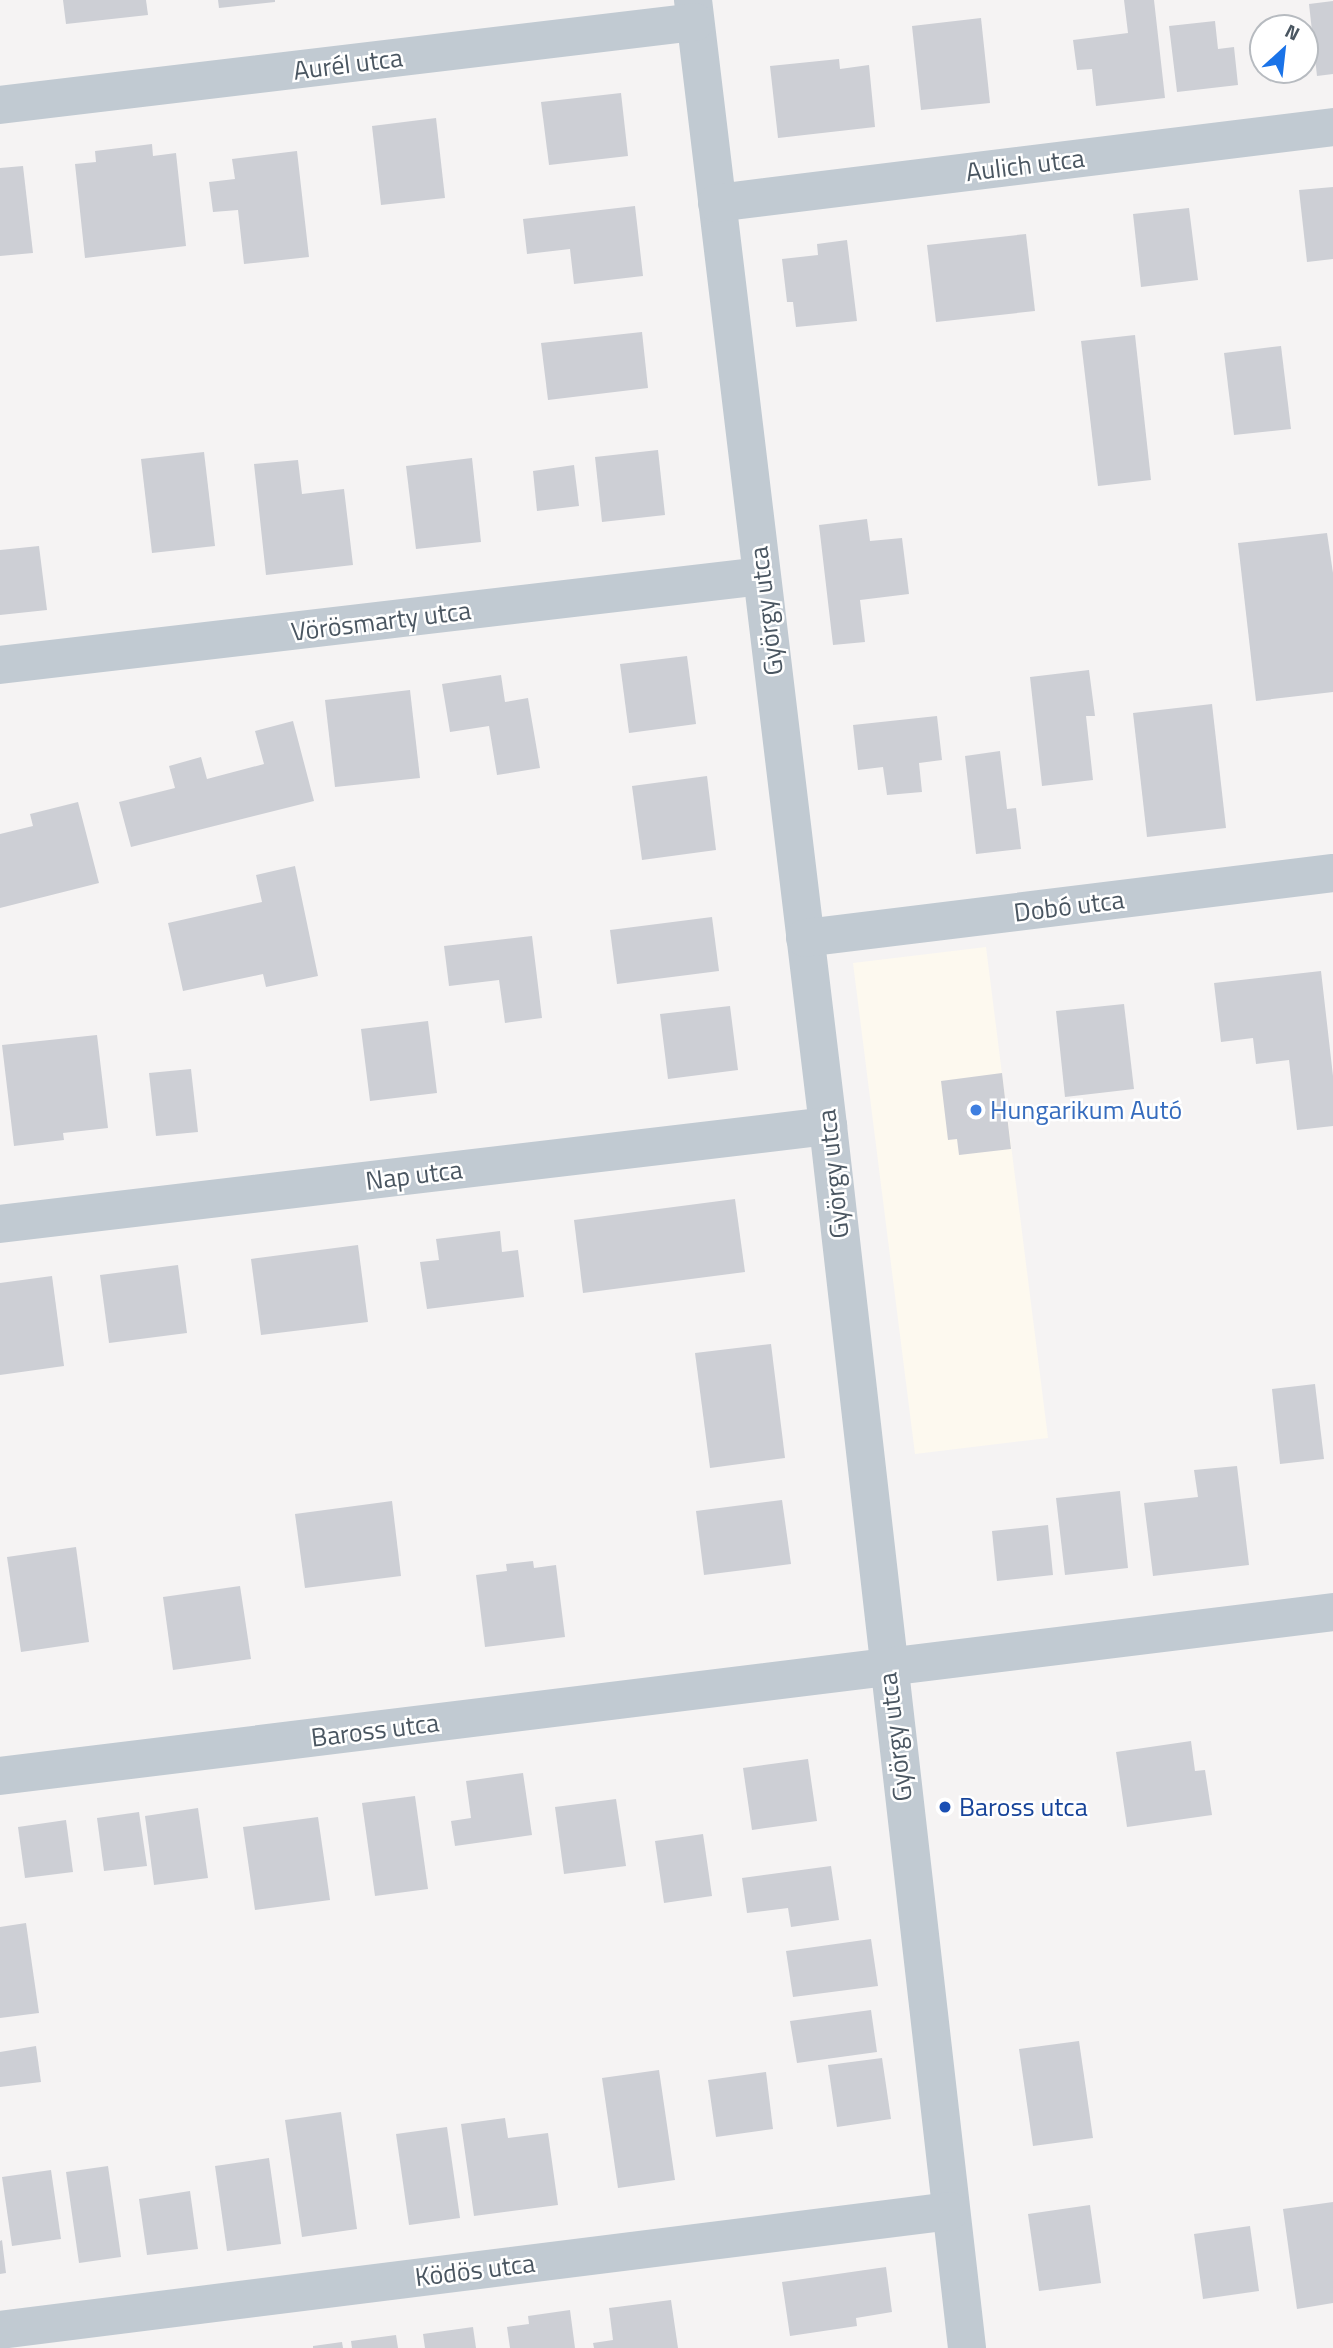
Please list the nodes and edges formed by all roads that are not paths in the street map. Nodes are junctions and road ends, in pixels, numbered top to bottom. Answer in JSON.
{"nodes":[{"id":1,"x":694,"y":11,"type":"edge"},
{"id":2,"x":0,"y":105,"type":"edge"},
{"id":3,"x":1333,"y":127,"type":"edge"},
{"id":4,"x":717,"y":203,"type":"junction"},
{"id":5,"x":761,"y":576,"type":"junction"},
{"id":6,"x":0,"y":666,"type":"edge"},
{"id":7,"x":1333,"y":873,"type":"edge"},
{"id":8,"x":805,"y":938,"type":"junction"},
{"id":9,"x":828,"y":1126,"type":"junction"},
{"id":10,"x":0,"y":1224,"type":"edge"},
{"id":11,"x":1333,"y":1612,"type":"edge"},
{"id":12,"x":887,"y":1667,"type":"junction"},
{"id":13,"x":0,"y":1776,"type":"edge"},
{"id":14,"x":950,"y":2211,"type":"junction"},
{"id":15,"x":0,"y":2330,"type":"edge"},
{"id":16,"x":967,"y":2348,"type":"edge"}],
"edges":[{"from":1,"to":2,"type":"street","name":"Aurél utca"},
{"from":1,"to":4,"type":"street","name":"György utca"},
{"from":3,"to":4,"type":"street","name":"Aulich utca"},
{"from":4,"to":5,"type":"street","name":"György utca"},
{"from":5,"to":6,"type":"street","name":"Vörösmarty utca"},
{"from":5,"to":8,"type":"street","name":"György utca"},
{"from":7,"to":8,"type":"street","name":"Dobó utca"},
{"from":8,"to":9,"type":"street","name":"György utca"},
{"from":9,"to":10,"type":"street","name":"Nap utca"},
{"from":9,"to":12,"type":"street","name":"György utca"},
{"from":11,"to":12,"type":"street","name":"Baross utca"},
{"from":12,"to":13,"type":"street","name":"Baross utca"},
{"from":12,"to":14,"type":"street","name":"György utca"},
{"from":14,"to":15,"type":"street","name":"Ködös utca"},
{"from":14,"to":16,"type":"street","name":"György utca"}]}
